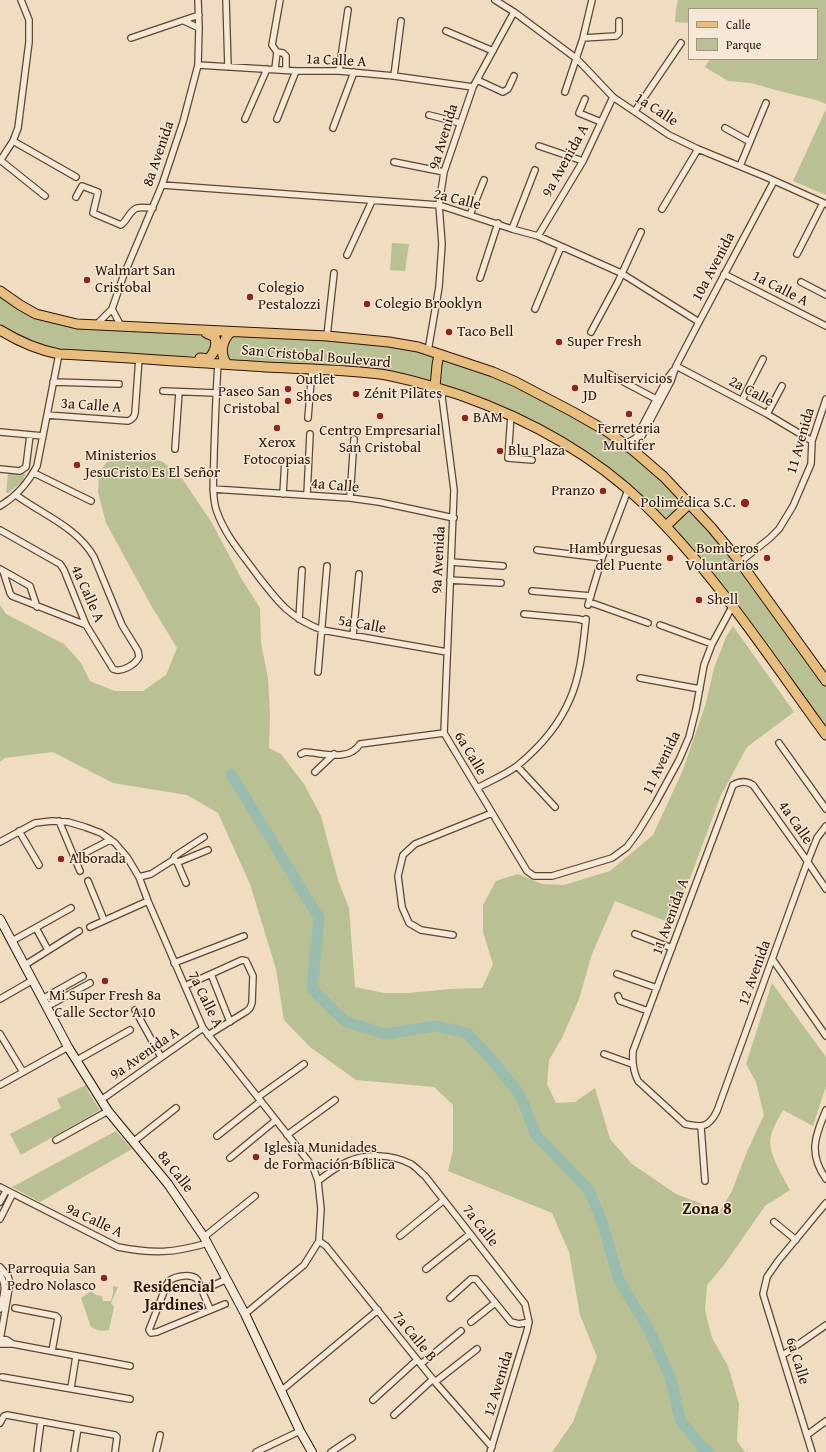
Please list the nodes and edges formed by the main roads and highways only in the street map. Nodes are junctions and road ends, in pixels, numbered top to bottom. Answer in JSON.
{"nodes":[{"id":1,"x":0,"y":291,"type":"edge"},
{"id":2,"x":0,"y":330,"type":"edge"},
{"id":3,"x":198,"y":330,"type":"junction"},
{"id":4,"x":231,"y":332,"type":"junction"},
{"id":5,"x":439,"y":354,"type":"junction"},
{"id":6,"x":159,"y":359,"type":"junction"},
{"id":7,"x":223,"y":364,"type":"junction"},
{"id":8,"x":439,"y":388,"type":"junction"},
{"id":9,"x":689,"y":504,"type":"junction"},
{"id":10,"x":666,"y":526,"type":"junction"},
{"id":11,"x":826,"y":680,"type":"edge"},
{"id":12,"x":826,"y":735,"type":"edge"}],
"edges":[{"from":1,"to":3,"type":"main road","name":"San Cristobal Boulevard"},
{"from":2,"to":6,"type":"main road","name":"San Cristobal Boulevard"},
{"from":3,"to":4,"type":"main road","name":"San Cristobal Boulevard"},
{"from":3,"to":6,"type":"main road"},
{"from":4,"to":5,"type":"main road","name":"San Cristobal Boulevard"},
{"from":4,"to":7,"type":"main road"},
{"from":5,"to":8,"type":"main road"},
{"from":5,"to":9,"type":"main road","name":"San Cristobal Boulevard"},
{"from":6,"to":7,"type":"main road","name":"San Cristobal Boulevard"},
{"from":7,"to":8,"type":"main road","name":"San Cristobal Boulevard"},
{"from":8,"to":10,"type":"main road","name":"San Cristobal Boulevard"},
{"from":9,"to":10,"type":"main road"},
{"from":9,"to":11,"type":"main road","name":"San Cristobal Boulevard"},
{"from":10,"to":12,"type":"main road","name":"San Cristobal Boulevard"}]}
